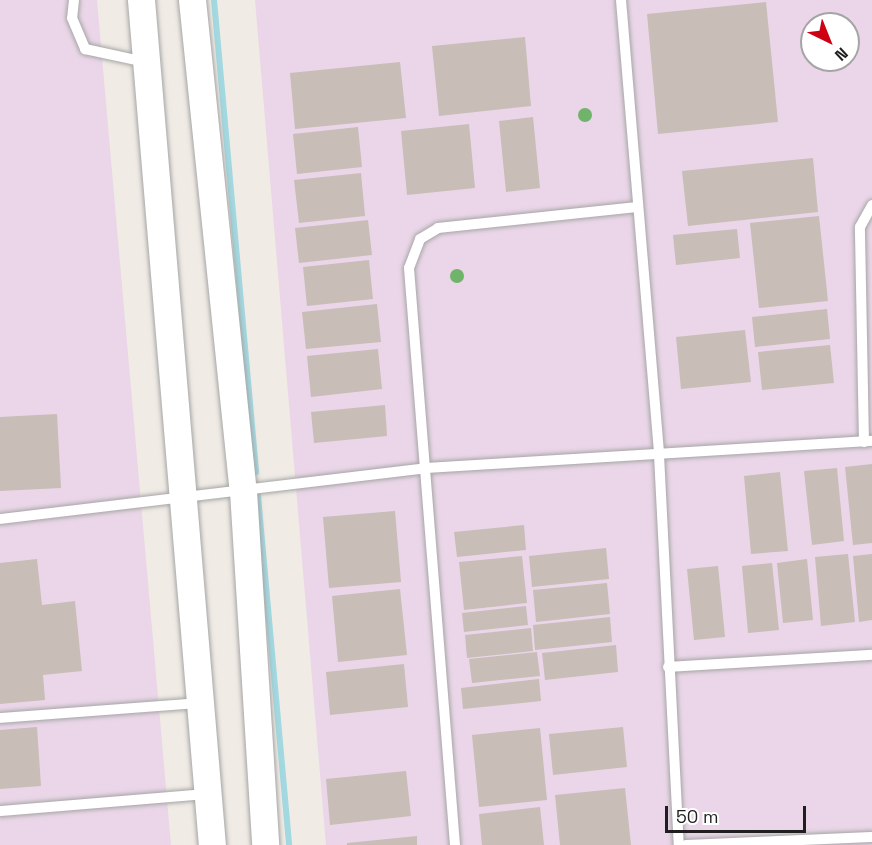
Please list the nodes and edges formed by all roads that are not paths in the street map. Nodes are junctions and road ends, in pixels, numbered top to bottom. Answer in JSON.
{"nodes":[{"id":1,"x":74,"y":0,"type":"edge"},
{"id":2,"x":141,"y":0,"type":"edge"},
{"id":3,"x":192,"y":0,"type":"edge"},
{"id":4,"x":621,"y":0,"type":"edge"},
{"id":5,"x":144,"y":62,"type":"junction"},
{"id":6,"x":872,"y":205,"type":"edge"},
{"id":7,"x":637,"y":207,"type":"junction"},
{"id":8,"x":868,"y":442,"type":"edge"},
{"id":9,"x":659,"y":455,"type":"junction"},
{"id":10,"x":427,"y":468,"type":"junction"},
{"id":11,"x":243,"y":491,"type":"junction"},
{"id":12,"x":180,"y":496,"type":"junction"},
{"id":13,"x":0,"y":519,"type":"edge"},
{"id":14,"x":872,"y":655,"type":"edge"},
{"id":15,"x":668,"y":667,"type":"junction"},
{"id":16,"x":199,"y":703,"type":"junction"},
{"id":17,"x":0,"y":718,"type":"edge"},
{"id":18,"x":207,"y":794,"type":"junction"},
{"id":19,"x":0,"y":811,"type":"edge"},
{"id":20,"x":872,"y":837,"type":"edge"},
{"id":21,"x":212,"y":845,"type":"edge"},
{"id":22,"x":265,"y":845,"type":"edge"},
{"id":23,"x":455,"y":845,"type":"edge"},
{"id":24,"x":678,"y":845,"type":"edge"},
{"id":25,"x":686,"y":845,"type":"edge"}],
"edges":[{"from":1,"to":5,"type":"lane"},
{"from":2,"to":5,"type":"street"},
{"from":3,"to":11,"type":"street"},
{"from":4,"to":7,"type":"lane"},
{"from":5,"to":12,"type":"street"},
{"from":6,"to":8,"type":"lane"},
{"from":7,"to":9,"type":"lane"},
{"from":7,"to":10,"type":"lane"},
{"from":8,"to":9,"type":"lane"},
{"from":9,"to":10,"type":"lane"},
{"from":9,"to":15,"type":"lane"},
{"from":10,"to":11,"type":"lane"},
{"from":10,"to":23,"type":"lane"},
{"from":11,"to":12,"type":"lane"},
{"from":11,"to":22,"type":"street"},
{"from":12,"to":13,"type":"lane"},
{"from":12,"to":16,"type":"street"},
{"from":14,"to":15,"type":"lane"},
{"from":15,"to":24,"type":"lane"},
{"from":16,"to":17,"type":"lane"},
{"from":16,"to":18,"type":"street"},
{"from":18,"to":19,"type":"lane"},
{"from":18,"to":21,"type":"street"},
{"from":20,"to":25,"type":"lane"}]}
